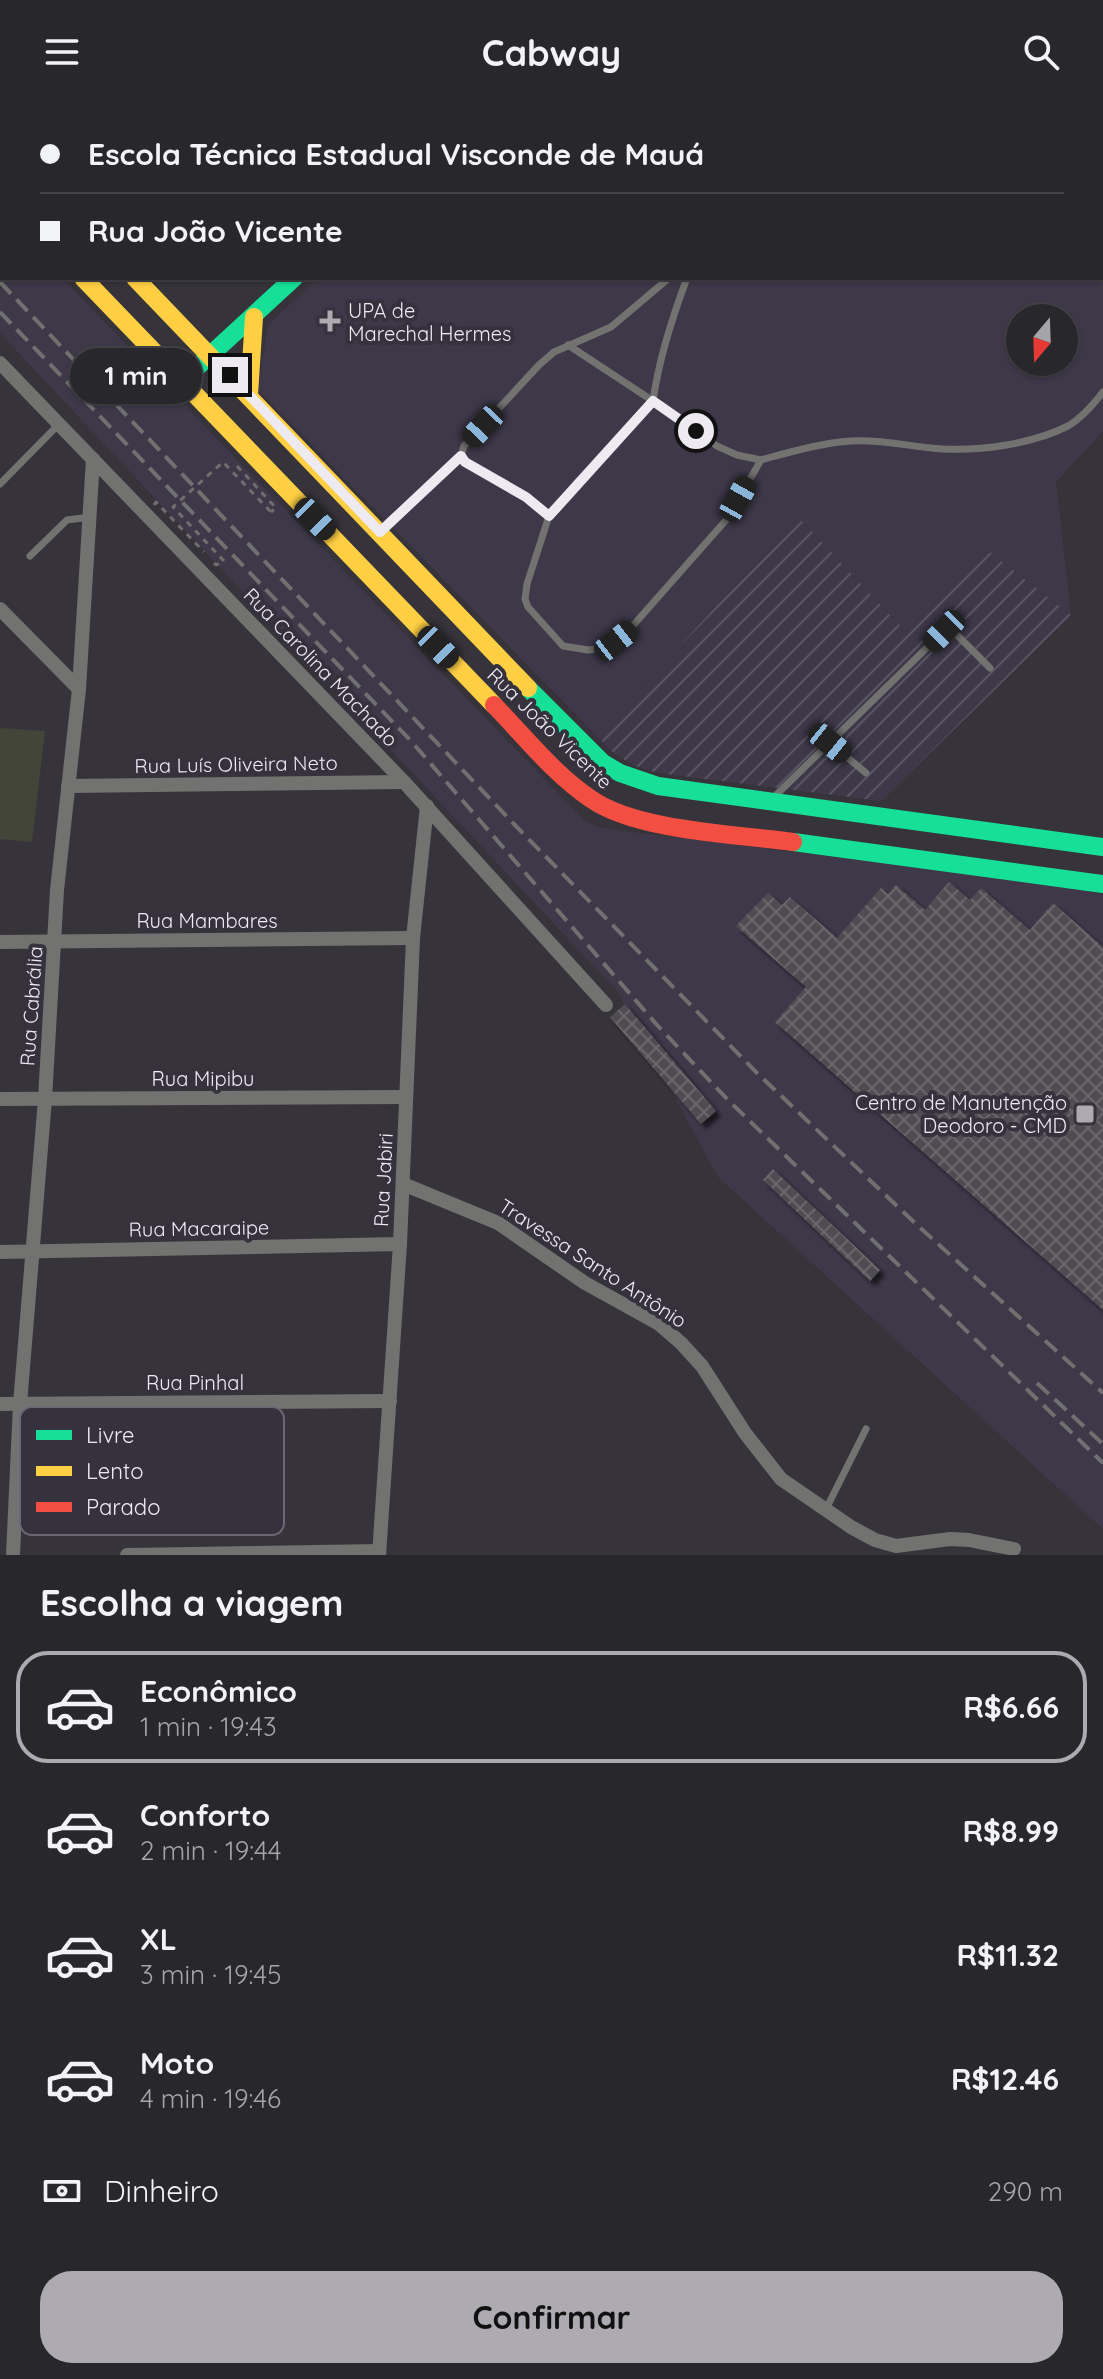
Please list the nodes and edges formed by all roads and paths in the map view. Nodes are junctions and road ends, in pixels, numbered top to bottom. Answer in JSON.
{"nodes":[{"id":1,"x":85,"y":280,"type":"edge"},
{"id":2,"x":137,"y":280,"type":"edge"},
{"id":3,"x":292,"y":280,"type":"edge"},
{"id":4,"x":667,"y":280,"type":"edge"},
{"id":5,"x":686,"y":280,"type":"edge"},
{"id":6,"x":254,"y":317,"type":"junction"},
{"id":7,"x":568,"y":345,"type":"junction"},
{"id":8,"x":210,"y":355,"type":"junction"},
{"id":9,"x":0,"y":363,"type":"edge"},
{"id":10,"x":182,"y":381,"type":"junction"},
{"id":11,"x":1103,"y":392,"type":"edge"},
{"id":12,"x":249,"y":395,"type":"junction"},
{"id":13,"x":653,"y":401,"type":"junction"},
{"id":14,"x":59,"y":424,"type":"junction"},
{"id":15,"x":461,"y":456,"type":"junction"},
{"id":16,"x":93,"y":459,"type":"junction"},
{"id":17,"x":761,"y":460,"type":"junction"},
{"id":18,"x":0,"y":484,"type":"edge"},
{"id":19,"x":271,"y":512,"type":"dead end"},
{"id":20,"x":549,"y":516,"type":"junction"},
{"id":21,"x":90,"y":517,"type":"junction"},
{"id":22,"x":380,"y":532,"type":"junction"},
{"id":23,"x":30,"y":556,"type":"dead end"},
{"id":24,"x":352,"y":559,"type":"junction"},
{"id":25,"x":224,"y":561,"type":"dead end"},
{"id":26,"x":0,"y":609,"type":"edge"},
{"id":27,"x":990,"y":668,"type":"dead end"},
{"id":28,"x":79,"y":689,"type":"junction"},
{"id":29,"x":545,"y":731,"type":"junction"},
{"id":30,"x":830,"y":743,"type":"junction"},
{"id":31,"x":866,"y":773,"type":"dead end"},
{"id":32,"x":404,"y":782,"type":"junction"},
{"id":33,"x":68,"y":786,"type":"junction"},
{"id":34,"x":762,"y":802,"type":"junction"},
{"id":35,"x":427,"y":806,"type":"junction"},
{"id":36,"x":750,"y":838,"type":"junction"},
{"id":37,"x":1103,"y":847,"type":"edge"},
{"id":38,"x":1103,"y":884,"type":"edge"},
{"id":39,"x":413,"y":938,"type":"junction"},
{"id":40,"x":55,"y":941,"type":"junction"},
{"id":41,"x":0,"y":942,"type":"edge"},
{"id":42,"x":606,"y":1005,"type":"dead end"},
{"id":43,"x":406,"y":1097,"type":"junction"},
{"id":44,"x":0,"y":1099,"type":"edge"},
{"id":45,"x":45,"y":1099,"type":"junction"},
{"id":46,"x":403,"y":1184,"type":"junction"},
{"id":47,"x":400,"y":1244,"type":"junction"},
{"id":48,"x":33,"y":1251,"type":"junction"},
{"id":49,"x":0,"y":1252,"type":"edge"},
{"id":50,"x":390,"y":1401,"type":"junction"},
{"id":51,"x":0,"y":1404,"type":"edge"},
{"id":52,"x":20,"y":1404,"type":"junction"},
{"id":53,"x":866,"y":1429,"type":"dead end"},
{"id":54,"x":825,"y":1511,"type":"junction"},
{"id":55,"x":1014,"y":1549,"type":"dead end"},
{"id":56,"x":897,"y":1550,"type":"edge"},
{"id":57,"x":379,"y":1553,"type":"edge"},
{"id":58,"x":13,"y":1555,"type":"edge"},
{"id":59,"x":127,"y":1555,"type":"edge"}],
"edges":[{"from":1,"to":10,"type":"main road","name":"Rua João Vicente"},
{"from":2,"to":8,"type":"main road","name":"Rua João Vicente"},
{"from":3,"to":6,"type":"main road"},
{"from":4,"to":7,"type":"lane"},
{"from":5,"to":13,"type":"lane"},
{"from":6,"to":8,"type":"main road"},
{"from":6,"to":12,"type":"main road"},
{"from":7,"to":13,"type":"lane"},
{"from":7,"to":15,"type":"lane"},
{"from":8,"to":10,"type":"main road"},
{"from":8,"to":12,"type":"main road","name":"Rua João Vicente"},
{"from":9,"to":14,"type":"street","name":"Rua Carolina Machado"},
{"from":10,"to":24,"type":"main road","name":"Rua João Vicente"},
{"from":11,"to":17,"type":"lane"},
{"from":12,"to":22,"type":"main road","name":"Rua João Vicente"},
{"from":13,"to":17,"type":"lane"},
{"from":13,"to":20,"type":"lane"},
{"from":14,"to":16,"type":"street","name":"Rua Carolina Machado"},
{"from":14,"to":18,"type":"lane"},
{"from":15,"to":20,"type":"lane"},
{"from":15,"to":22,"type":"lane"},
{"from":16,"to":21,"type":"street","name":"Rua Cabrália"},
{"from":16,"to":32,"type":"street","name":"Rua Carolina Machado"},
{"from":17,"to":20,"type":"lane"},
{"from":19,"to":25,"type":"path","bridge":true},
{"from":21,"to":23,"type":"lane"},
{"from":21,"to":28,"type":"street","name":"Rua Cabrália"},
{"from":22,"to":24,"type":"main road"},
{"from":22,"to":29,"type":"main road","name":"Rua João Vicente"},
{"from":24,"to":29,"type":"main road","name":"Rua João Vicente"},
{"from":26,"to":28,"type":"street"},
{"from":27,"to":30,"type":"lane"},
{"from":28,"to":33,"type":"street","name":"Rua Cabrália"},
{"from":29,"to":34,"type":"main road","name":"Rua João Vicente"},
{"from":29,"to":36,"type":"main road","name":"Rua João Vicente"},
{"from":30,"to":31,"type":"lane"},
{"from":30,"to":34,"type":"lane"},
{"from":32,"to":33,"type":"street","name":"Rua Luís Oliveira Neto"},
{"from":32,"to":35,"type":"street","name":"Rua Carolina Machado"},
{"from":33,"to":40,"type":"street","name":"Rua Cabrália"},
{"from":34,"to":36,"type":"main road"},
{"from":34,"to":37,"type":"main road","name":"Rua João Vicente"},
{"from":35,"to":39,"type":"street","name":"Rua Jabiri"},
{"from":35,"to":42,"type":"street","name":"Rua Carolina Machado"},
{"from":36,"to":38,"type":"main road","name":"Rua João Vicente"},
{"from":39,"to":40,"type":"street","name":"Rua Mambares"},
{"from":39,"to":43,"type":"street","name":"Rua Jabiri"},
{"from":40,"to":41,"type":"street","name":"Rua Mambares"},
{"from":40,"to":45,"type":"street","name":"Rua Cabrália"},
{"from":43,"to":45,"type":"street","name":"Rua Mipibu"},
{"from":43,"to":46,"type":"street","name":"Rua Jabiri"},
{"from":44,"to":45,"type":"street","name":"Rua Mipibu"},
{"from":45,"to":48,"type":"street","name":"Rua Cabrália"},
{"from":46,"to":47,"type":"street","name":"Rua Jabiri"},
{"from":46,"to":54,"type":"street","name":"Travessa Santo Antônio"},
{"from":47,"to":48,"type":"street","name":"Rua Macaraipe"},
{"from":47,"to":50,"type":"street","name":"Rua Jabiri"},
{"from":48,"to":49,"type":"street","name":"Rua Macaraipe"},
{"from":48,"to":52,"type":"street","name":"Rua Cabrália"},
{"from":50,"to":52,"type":"street","name":"Rua Pinhal"},
{"from":50,"to":57,"type":"street","name":"Rua Jabiri"},
{"from":51,"to":52,"type":"street","name":"Rua Pinhal"},
{"from":52,"to":58,"type":"street","name":"Rua Cabrália"},
{"from":53,"to":54,"type":"lane"},
{"from":54,"to":56,"type":"street","name":"Travessa Santo Antônio"},
{"from":55,"to":56,"type":"street","name":"Travessa Santo Antônio"},
{"from":57,"to":59,"type":"street"}]}
